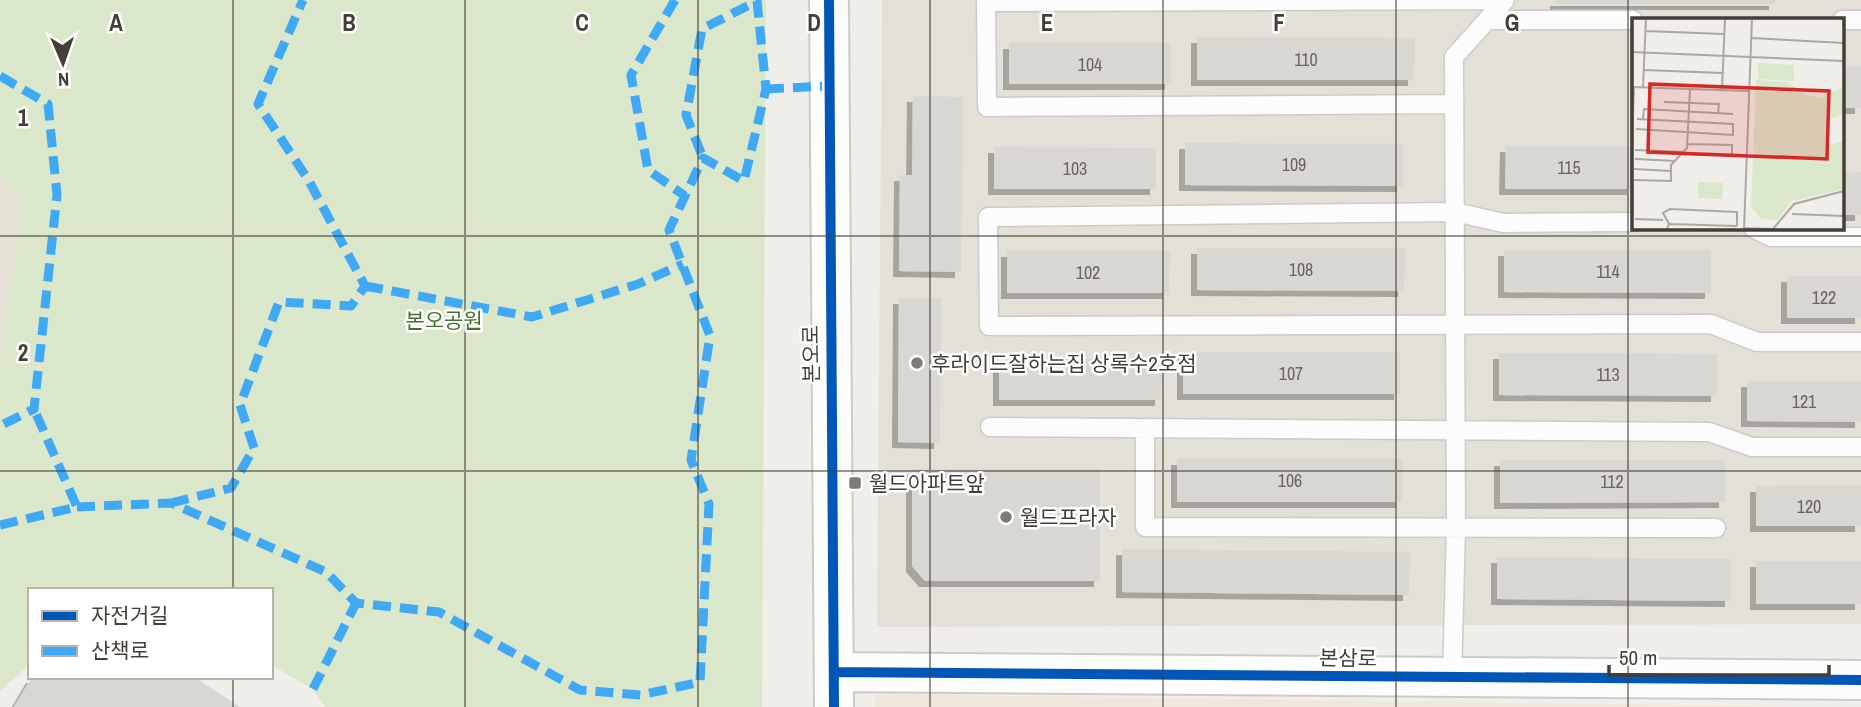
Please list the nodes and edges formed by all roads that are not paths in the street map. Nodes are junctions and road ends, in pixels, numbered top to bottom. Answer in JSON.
{"nodes":[{"id":1,"x":829,"y":0,"type":"edge"},
{"id":2,"x":1504,"y":0,"type":"edge"},
{"id":3,"x":1487,"y":19,"type":"junction"},
{"id":4,"x":1632,"y":20,"type":"edge"},
{"id":5,"x":1843,"y":20,"type":"edge"},
{"id":6,"x":1861,"y":20,"type":"edge"},
{"id":7,"x":1454,"y":104,"type":"junction"},
{"id":8,"x":1455,"y":212,"type":"junction"},
{"id":9,"x":1632,"y":222,"type":"edge"},
{"id":10,"x":1755,"y":229,"type":"edge"},
{"id":11,"x":1861,"y":237,"type":"edge"},
{"id":12,"x":1455,"y":324,"type":"junction"},
{"id":13,"x":1861,"y":342,"type":"edge"},
{"id":14,"x":990,"y":427,"type":"dead end"},
{"id":15,"x":1145,"y":428,"type":"junction"},
{"id":16,"x":1456,"y":430,"type":"junction"},
{"id":17,"x":1861,"y":447,"type":"edge"},
{"id":18,"x":1456,"y":527,"type":"junction"},
{"id":19,"x":1716,"y":528,"type":"dead end"},
{"id":20,"x":1452,"y":678,"type":"junction"},
{"id":21,"x":1861,"y":680,"type":"edge"},
{"id":22,"x":834,"y":689,"type":"edge"},
{"id":23,"x":1118,"y":691,"type":"edge"}],
"edges":[{"from":1,"to":22,"type":"street","name":"본오로"},
{"from":2,"to":3,"type":"lane"},
{"from":2,"to":7,"type":"lane"},
{"from":3,"to":4,"type":"lane"},
{"from":3,"to":7,"type":"lane"},
{"from":5,"to":6,"type":"lane"},
{"from":7,"to":8,"type":"lane"},
{"from":8,"to":9,"type":"lane"},
{"from":8,"to":12,"type":"lane"},
{"from":8,"to":12,"type":"lane"},
{"from":10,"to":11,"type":"lane"},
{"from":12,"to":13,"type":"lane"},
{"from":12,"to":16,"type":"lane"},
{"from":14,"to":15,"type":"lane"},
{"from":15,"to":16,"type":"lane"},
{"from":15,"to":18,"type":"lane"},
{"from":16,"to":17,"type":"lane"},
{"from":16,"to":18,"type":"lane"},
{"from":18,"to":19,"type":"lane"},
{"from":18,"to":20,"type":"lane"},
{"from":20,"to":21,"type":"street","name":"본삼로"},
{"from":20,"to":23,"type":"street","name":"본삼로"},
{"from":22,"to":23,"type":"street","name":"본삼로"}]}
